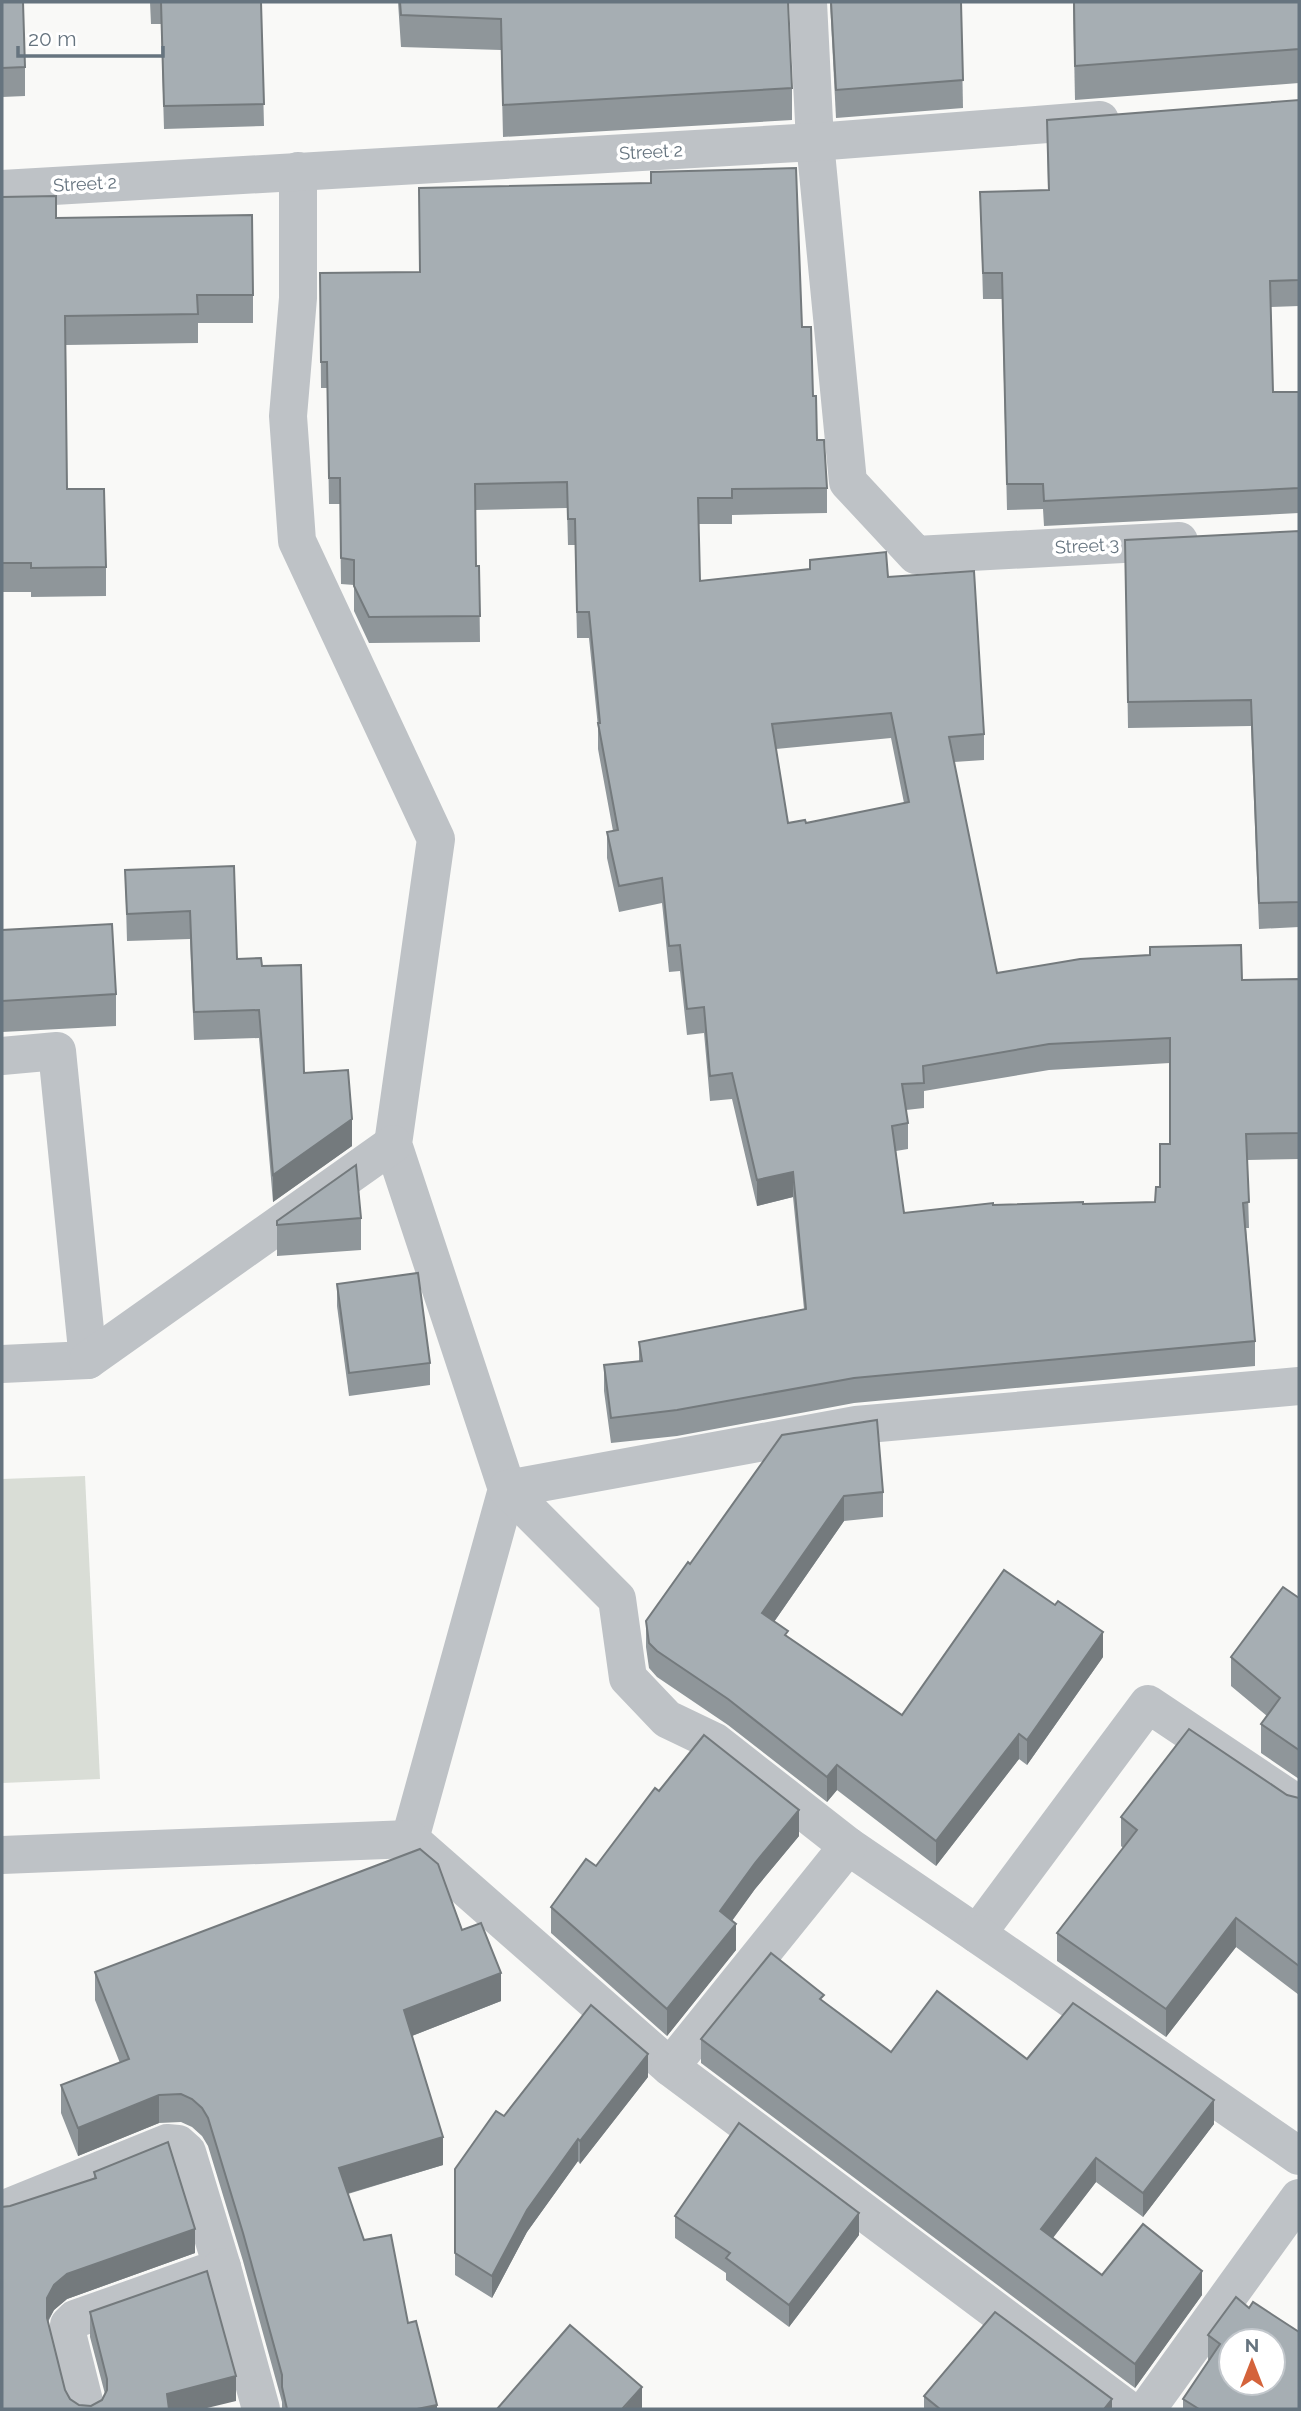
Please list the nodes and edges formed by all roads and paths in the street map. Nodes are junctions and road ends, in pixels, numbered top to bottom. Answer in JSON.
{"nodes":[{"id":1,"x":808,"y":2,"type":"edge"},
{"id":2,"x":1133,"y":117,"type":"edge"},
{"id":3,"x":815,"y":142,"type":"junction"},
{"id":4,"x":298,"y":171,"type":"junction"},
{"id":5,"x":2,"y":189,"type":"edge"},
{"id":6,"x":1217,"y":539,"type":"edge"},
{"id":7,"x":2,"y":1056,"type":"edge"},
{"id":8,"x":393,"y":1144,"type":"junction"},
{"id":9,"x":89,"y":1360,"type":"junction"},
{"id":10,"x":2,"y":1364,"type":"edge"},
{"id":11,"x":1299,"y":1385,"type":"edge"},
{"id":12,"x":507,"y":1489,"type":"junction"},
{"id":13,"x":1299,"y":1804,"type":"edge"},
{"id":14,"x":410,"y":1839,"type":"junction"},
{"id":15,"x":848,"y":1846,"type":"junction"},
{"id":16,"x":2,"y":1855,"type":"edge"},
{"id":17,"x":976,"y":1934,"type":"junction"},
{"id":18,"x":670,"y":2067,"type":"junction"},
{"id":19,"x":1299,"y":2156,"type":"edge"},
{"id":20,"x":1299,"y":2198,"type":"edge"},
{"id":21,"x":2,"y":2210,"type":"edge"},
{"id":22,"x":222,"y":2267,"type":"junction"},
{"id":23,"x":86,"y":2409,"type":"edge"},
{"id":24,"x":261,"y":2409,"type":"edge"},
{"id":25,"x":1127,"y":2409,"type":"edge"},
{"id":26,"x":1147,"y":2409,"type":"edge"}],
"edges":[{"from":1,"to":3,"type":"street"},
{"from":2,"to":3,"type":"street","name":"Street 2"},
{"from":3,"to":4,"type":"street","name":"Street 2"},
{"from":3,"to":6,"type":"street","name":"Street 3"},
{"from":4,"to":5,"type":"street","name":"Street 2"},
{"from":4,"to":8,"type":"street"},
{"from":7,"to":9,"type":"street"},
{"from":8,"to":9,"type":"street"},
{"from":8,"to":12,"type":"street"},
{"from":9,"to":10,"type":"street"},
{"from":11,"to":12,"type":"street"},
{"from":12,"to":14,"type":"street"},
{"from":12,"to":15,"type":"street"},
{"from":13,"to":17,"type":"street"},
{"from":14,"to":16,"type":"street"},
{"from":14,"to":18,"type":"street"},
{"from":15,"to":17,"type":"street"},
{"from":15,"to":18,"type":"street"},
{"from":17,"to":19,"type":"street"},
{"from":18,"to":25,"type":"street"},
{"from":20,"to":26,"type":"street"},
{"from":21,"to":22,"type":"street"},
{"from":22,"to":23,"type":"street"},
{"from":22,"to":24,"type":"street"}]}
